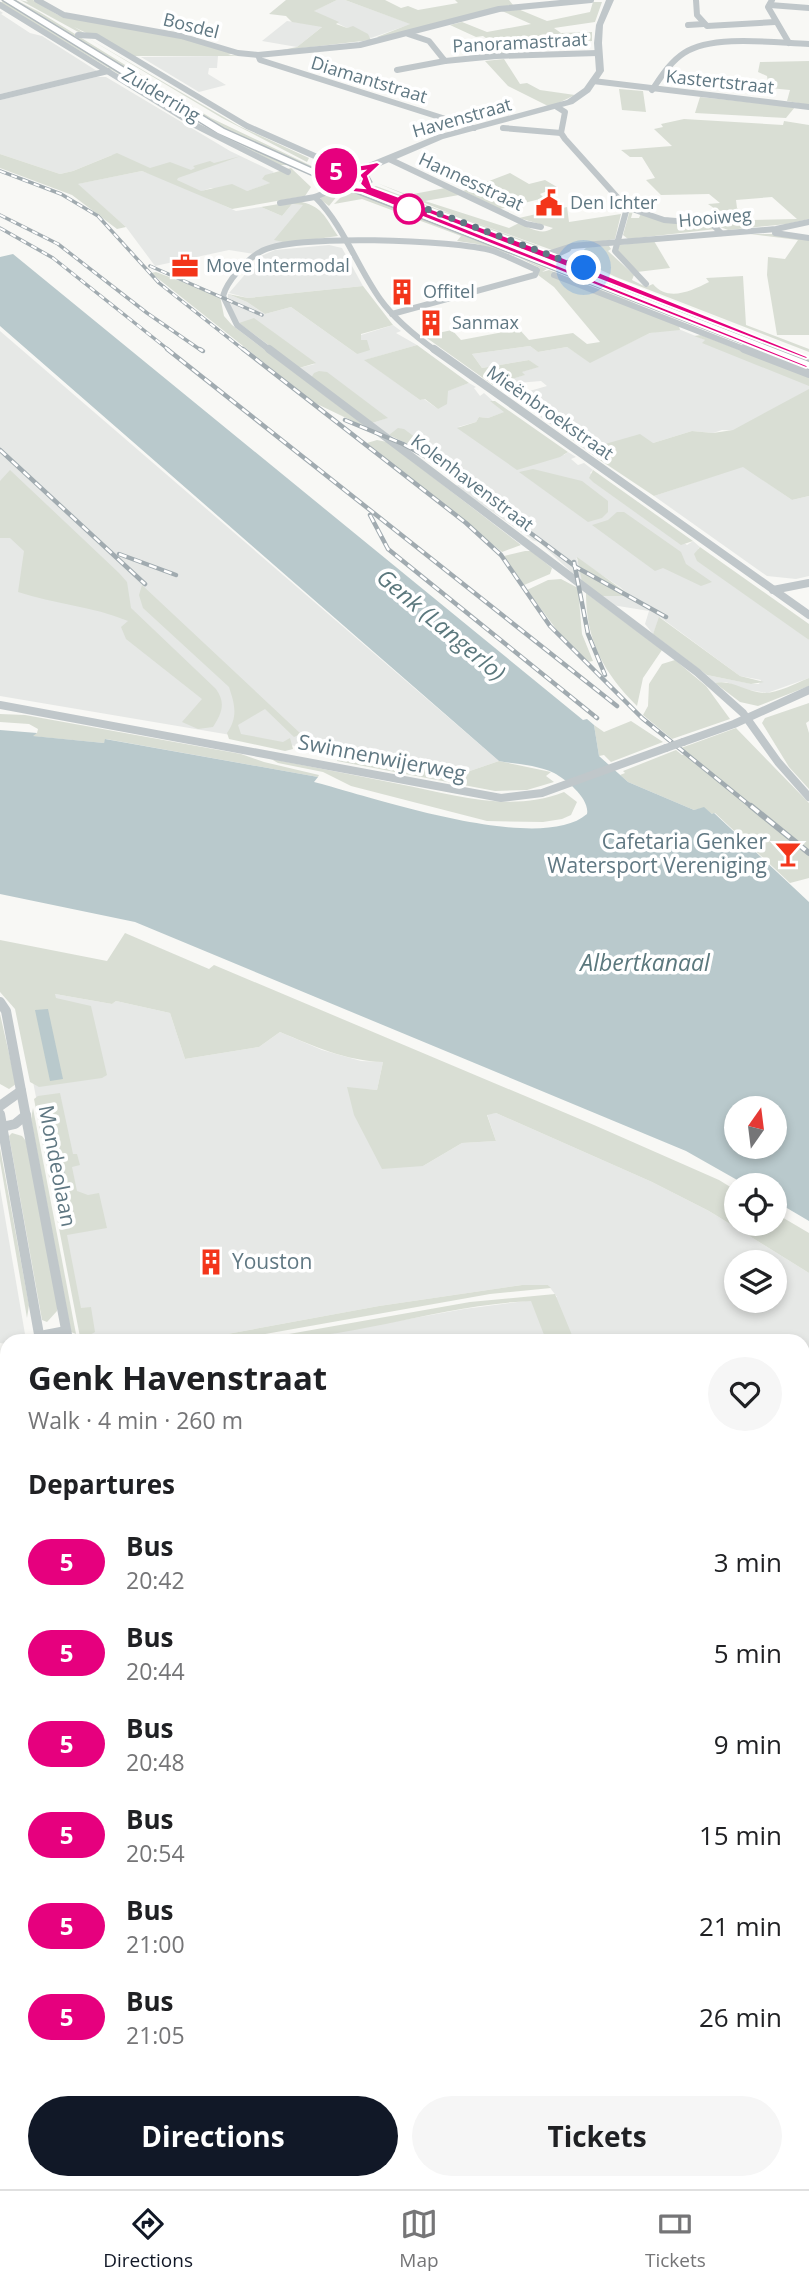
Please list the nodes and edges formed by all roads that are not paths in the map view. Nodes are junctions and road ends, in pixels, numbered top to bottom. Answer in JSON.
{"nodes":[{"id":1,"x":7,"y":0,"type":"edge"},
{"id":2,"x":18,"y":0,"type":"edge"},
{"id":3,"x":37,"y":0,"type":"edge"},
{"id":4,"x":591,"y":0,"type":"edge"},
{"id":5,"x":609,"y":0,"type":"edge"},
{"id":6,"x":696,"y":0,"type":"edge"},
{"id":7,"x":771,"y":2,"type":"edge"},
{"id":8,"x":0,"y":5,"type":"edge"},
{"id":9,"x":809,"y":8,"type":"edge"},
{"id":10,"x":775,"y":22,"type":"junction"},
{"id":11,"x":704,"y":24,"type":"junction"},
{"id":12,"x":688,"y":25,"type":"dead end"},
{"id":13,"x":408,"y":34,"type":"junction"},
{"id":14,"x":78,"y":35,"type":"junction"},
{"id":15,"x":789,"y":43,"type":"junction"},
{"id":16,"x":809,"y":44,"type":"edge"},
{"id":17,"x":598,"y":53,"type":"junction"},
{"id":18,"x":258,"y":55,"type":"junction"},
{"id":19,"x":444,"y":61,"type":"junction"},
{"id":20,"x":108,"y":71,"type":"junction"},
{"id":21,"x":397,"y":71,"type":"dead end"},
{"id":22,"x":591,"y":84,"type":"junction"},
{"id":23,"x":652,"y":90,"type":"junction"},
{"id":24,"x":0,"y":97,"type":"edge"},
{"id":25,"x":557,"y":107,"type":"junction"},
{"id":26,"x":809,"y":107,"type":"edge"},
{"id":27,"x":485,"y":126,"type":"junction"},
{"id":28,"x":474,"y":128,"type":"junction"},
{"id":29,"x":561,"y":133,"type":"junction"},
{"id":30,"x":389,"y":159,"type":"junction"},
{"id":31,"x":326,"y":161,"type":"dead end"},
{"id":32,"x":310,"y":163,"type":"junction"},
{"id":33,"x":377,"y":164,"type":"junction"},
{"id":34,"x":280,"y":168,"type":"junction"},
{"id":35,"x":353,"y":171,"type":"junction"},
{"id":36,"x":288,"y":172,"type":"dead end"},
{"id":37,"x":333,"y":172,"type":"junction"},
{"id":38,"x":323,"y":180,"type":"junction"},
{"id":39,"x":360,"y":182,"type":"junction"},
{"id":40,"x":334,"y":189,"type":"junction"},
{"id":41,"x":315,"y":197,"type":"junction"},
{"id":42,"x":280,"y":203,"type":"dead end"},
{"id":43,"x":635,"y":210,"type":"dead end"},
{"id":44,"x":809,"y":222,"type":"edge"},
{"id":45,"x":796,"y":226,"type":"junction"},
{"id":46,"x":541,"y":228,"type":"dead end"},
{"id":47,"x":786,"y":228,"type":"junction"},
{"id":48,"x":758,"y":231,"type":"junction"},
{"id":49,"x":722,"y":233,"type":"junction"},
{"id":50,"x":796,"y":236,"type":"junction"},
{"id":51,"x":809,"y":237,"type":"edge"},
{"id":52,"x":347,"y":240,"type":"junction"},
{"id":53,"x":617,"y":242,"type":"junction"},
{"id":54,"x":580,"y":245,"type":"junction"},
{"id":55,"x":541,"y":257,"type":"junction"},
{"id":56,"x":556,"y":257,"type":"junction"},
{"id":57,"x":554,"y":275,"type":"dead end"},
{"id":58,"x":646,"y":284,"type":"dead end"},
{"id":59,"x":628,"y":295,"type":"junction"},
{"id":60,"x":641,"y":309,"type":"junction"},
{"id":61,"x":392,"y":314,"type":"junction"},
{"id":62,"x":809,"y":357,"type":"edge"},
{"id":63,"x":781,"y":364,"type":"junction"},
{"id":64,"x":809,"y":367,"type":"edge"},
{"id":65,"x":809,"y":374,"type":"edge"},
{"id":66,"x":809,"y":583,"type":"edge"},
{"id":67,"x":773,"y":590,"type":"junction"},
{"id":68,"x":809,"y":615,"type":"edge"},
{"id":69,"x":809,"y":690,"type":"edge"},
{"id":70,"x":809,"y":698,"type":"edge"},
{"id":71,"x":0,"y":705,"type":"edge"},
{"id":72,"x":747,"y":718,"type":"junction"},
{"id":73,"x":809,"y":797,"type":"edge"},
{"id":74,"x":0,"y":1002,"type":"edge"},
{"id":75,"x":21,"y":1091,"type":"junction"},
{"id":76,"x":0,"y":1106,"type":"edge"},
{"id":77,"x":0,"y":1114,"type":"edge"},
{"id":78,"x":26,"y":1115,"type":"junction"},
{"id":79,"x":2,"y":1127,"type":"junction"},
{"id":80,"x":39,"y":1334,"type":"edge"},
{"id":81,"x":67,"y":1334,"type":"edge"}],
"edges":[{"from":1,"to":32,"type":"main road","name":"Zuiderring"},
{"from":2,"to":14,"type":"main road","name":"Zuiderring"},
{"from":3,"to":18,"type":"street","name":"Bosdel"},
{"from":4,"to":13,"type":"street"},
{"from":5,"to":17,"type":"street"},
{"from":6,"to":11,"type":"street"},
{"from":7,"to":9,"type":"street"},
{"from":7,"to":10,"type":"street"},
{"from":8,"to":20,"type":"street","name":"Zuiderring"},
{"from":10,"to":11,"type":"street"},
{"from":10,"to":15,"type":"street"},
{"from":11,"to":12,"type":"street"},
{"from":13,"to":18,"type":"street"},
{"from":13,"to":19,"type":"street","name":"Panoramastraat"},
{"from":14,"to":32,"type":"main road","name":"Zuiderring"},
{"from":14,"to":32,"type":"street","name":"Zuiderring"},
{"from":15,"to":16,"type":"street"},
{"from":15,"to":23,"type":"street"},
{"from":17,"to":19,"type":"street","name":"Panoramastraat"},
{"from":17,"to":22,"type":"street"},
{"from":18,"to":28,"type":"street","name":"Diamantstraat"},
{"from":19,"to":21,"type":"street","name":"Panoramastraat"},
{"from":20,"to":24,"type":"street","name":"Zuiderring"},
{"from":20,"to":34,"type":"street","name":"Zuiderring"},
{"from":22,"to":23,"type":"street","name":"Kastertstraat"},
{"from":22,"to":25,"type":"street","name":"Havenstraat"},
{"from":23,"to":26,"type":"street","name":"Kastertstraat"},
{"from":25,"to":27,"type":"street","name":"Havenstraat"},
{"from":25,"to":29,"type":"street"},
{"from":27,"to":28,"type":"street","name":"Havenstraat"},
{"from":27,"to":29,"type":"street"},
{"from":28,"to":30,"type":"street","name":"Havenstraat"},
{"from":29,"to":53,"type":"street"},
{"from":30,"to":33,"type":"street","name":"Havenstraat"},
{"from":30,"to":46,"type":"street","name":"Hannesstraat"},
{"from":31,"to":32,"type":"street","name":"Zuiderring"},
{"from":32,"to":34,"type":"street"},
{"from":32,"to":37,"type":"main road","name":"Zuiderring"},
{"from":32,"to":38,"type":"main road","name":"Zuiderring"},
{"from":33,"to":35,"type":"street","name":"Havenstraat"},
{"from":33,"to":39,"type":"street","name":"Havenstraat"},
{"from":34,"to":36,"type":"street","name":"Zuiderring"},
{"from":35,"to":37,"type":"main road"},
{"from":35,"to":39,"type":"main road"},
{"from":37,"to":38,"type":"main road"},
{"from":38,"to":40,"type":"main road","name":"Zuiderring"},
{"from":38,"to":41,"type":"street"},
{"from":39,"to":40,"type":"main road"},
{"from":39,"to":55,"type":"main road"},
{"from":40,"to":41,"type":"street"},
{"from":41,"to":42,"type":"street"},
{"from":41,"to":52,"type":"street","name":"Mieënbroekstraat"},
{"from":43,"to":49,"type":"street"},
{"from":44,"to":45,"type":"street","name":"Hooiweg"},
{"from":45,"to":47,"type":"street","name":"Hooiweg"},
{"from":45,"to":51,"type":"street"},
{"from":47,"to":48,"type":"street","name":"Hooiweg"},
{"from":47,"to":50,"type":"street"},
{"from":48,"to":49,"type":"street","name":"Hooiweg"},
{"from":48,"to":50,"type":"street"},
{"from":49,"to":53,"type":"street","name":"Hooiweg"},
{"from":50,"to":51,"type":"street"},
{"from":52,"to":61,"type":"street","name":"Mieënbroekstraat"},
{"from":52,"to":61,"type":"street"},
{"from":52,"to":72,"type":"street","name":"Kolenhavenstraat"},
{"from":53,"to":54,"type":"street","name":"Hooiweg"},
{"from":53,"to":58,"type":"street"},
{"from":54,"to":55,"type":"street","name":"Hooiweg"},
{"from":54,"to":56,"type":"street","name":"Hooiweg"},
{"from":55,"to":56,"type":"main road"},
{"from":55,"to":59,"type":"main road"},
{"from":56,"to":62,"type":"main road"},
{"from":57,"to":60,"type":"street"},
{"from":59,"to":60,"type":"street"},
{"from":59,"to":64,"type":"main road"},
{"from":60,"to":63,"type":"street"},
{"from":61,"to":67,"type":"street","name":"Mieënbroekstraat"},
{"from":63,"to":64,"type":"street"},
{"from":63,"to":65,"type":"street"},
{"from":66,"to":67,"type":"street"},
{"from":67,"to":68,"type":"street","name":"Mieënbroekstraat"},
{"from":69,"to":72,"type":"street","name":"Swinnenwijerweg"},
{"from":70,"to":72,"type":"street","name":"Swinnenwijerweg"},
{"from":71,"to":72,"type":"street","name":"Swinnenwijerweg","bridge":true},
{"from":72,"to":73,"type":"street","name":"Kolenhavenstraat"},
{"from":74,"to":75,"type":"street","name":"Mondeolaan"},
{"from":75,"to":76,"type":"street"},
{"from":75,"to":78,"type":"street","name":"Mondeolaan"},
{"from":77,"to":79,"type":"street"},
{"from":78,"to":79,"type":"street"},
{"from":78,"to":81,"type":"street","name":"Mondeolaan"},
{"from":79,"to":80,"type":"street"}]}
